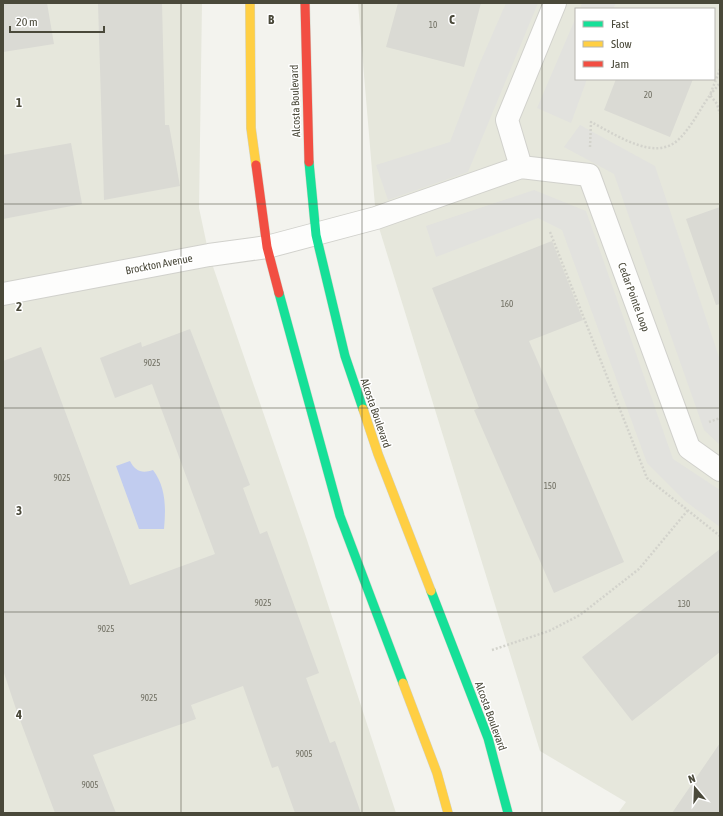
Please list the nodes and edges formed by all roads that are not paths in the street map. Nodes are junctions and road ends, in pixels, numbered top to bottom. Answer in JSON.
{"nodes":[{"id":1,"x":250,"y":3,"type":"edge"},
{"id":2,"x":304,"y":3,"type":"edge"},
{"id":3,"x":555,"y":3,"type":"edge"},
{"id":4,"x":522,"y":166,"type":"junction"},
{"id":5,"x":316,"y":235,"type":"junction"},
{"id":6,"x":267,"y":247,"type":"junction"},
{"id":7,"x":3,"y":294,"type":"edge"},
{"id":8,"x":720,"y":470,"type":"edge"},
{"id":9,"x":448,"y":813,"type":"edge"},
{"id":10,"x":508,"y":813,"type":"edge"}],
"edges":[{"from":1,"to":6,"type":"main road"},
{"from":2,"to":5,"type":"main road","name":"Alcosta Boulevard"},
{"from":3,"to":4,"type":"street"},
{"from":4,"to":5,"type":"street"},
{"from":4,"to":8,"type":"street","name":"Cedar Pointe Loop"},
{"from":5,"to":6,"type":"street","name":"Brockton Avenue"},
{"from":5,"to":10,"type":"main road","name":"Alcosta Boulevard"},
{"from":6,"to":7,"type":"street","name":"Brockton Avenue"},
{"from":6,"to":9,"type":"main road"}]}
